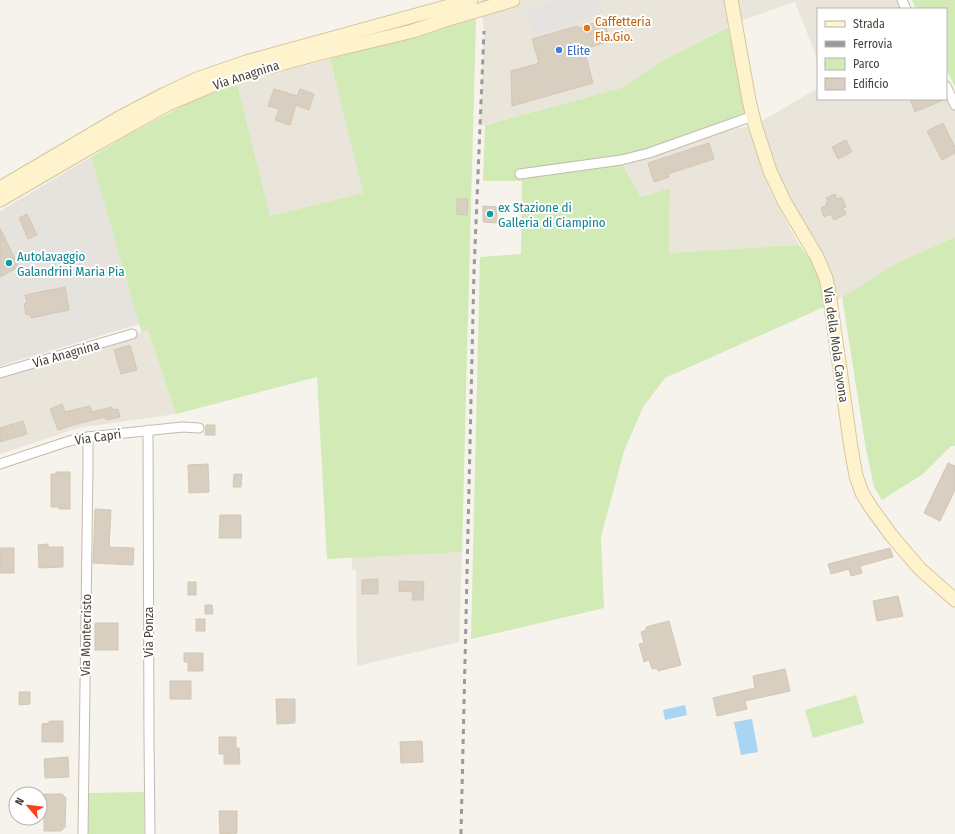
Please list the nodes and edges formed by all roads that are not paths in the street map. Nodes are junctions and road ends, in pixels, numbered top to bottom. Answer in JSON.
{"nodes":[{"id":1,"x":471,"y":0,"type":"edge"},
{"id":2,"x":513,"y":0,"type":"edge"},
{"id":3,"x":731,"y":0,"type":"edge"},
{"id":4,"x":947,"y":88,"type":"edge"},
{"id":5,"x":955,"y":105,"type":"edge"},
{"id":6,"x":753,"y":116,"type":"junction"},
{"id":7,"x":520,"y":174,"type":"dead end"},
{"id":8,"x":0,"y":188,"type":"edge"},
{"id":9,"x":0,"y":200,"type":"edge"},
{"id":10,"x":132,"y":334,"type":"dead end"},
{"id":11,"x":0,"y":373,"type":"edge"},
{"id":12,"x":199,"y":428,"type":"dead end"},
{"id":13,"x":148,"y":430,"type":"junction"},
{"id":14,"x":88,"y":437,"type":"junction"},
{"id":15,"x":0,"y":464,"type":"edge"},
{"id":16,"x":955,"y":600,"type":"edge"},
{"id":17,"x":84,"y":834,"type":"edge"},
{"id":18,"x":150,"y":834,"type":"edge"}],
"edges":[{"from":1,"to":8,"type":"main road","name":"Via Anagnina"},
{"from":2,"to":9,"type":"main road","name":"Via Anagnina"},
{"from":3,"to":6,"type":"main road","name":"Via della Mola Cavona"},
{"from":4,"to":5,"type":"street"},
{"from":6,"to":7,"type":"street"},
{"from":6,"to":16,"type":"main road","name":"Via della Mola Cavona"},
{"from":10,"to":11,"type":"street","name":"Via Anagnina"},
{"from":12,"to":13,"type":"street","name":"Via Capri"},
{"from":13,"to":14,"type":"street","name":"Via Capri"},
{"from":13,"to":18,"type":"street","name":"Via Ponza"},
{"from":14,"to":15,"type":"street","name":"Via Capri"},
{"from":14,"to":17,"type":"street","name":"Via Montecristo"}]}
